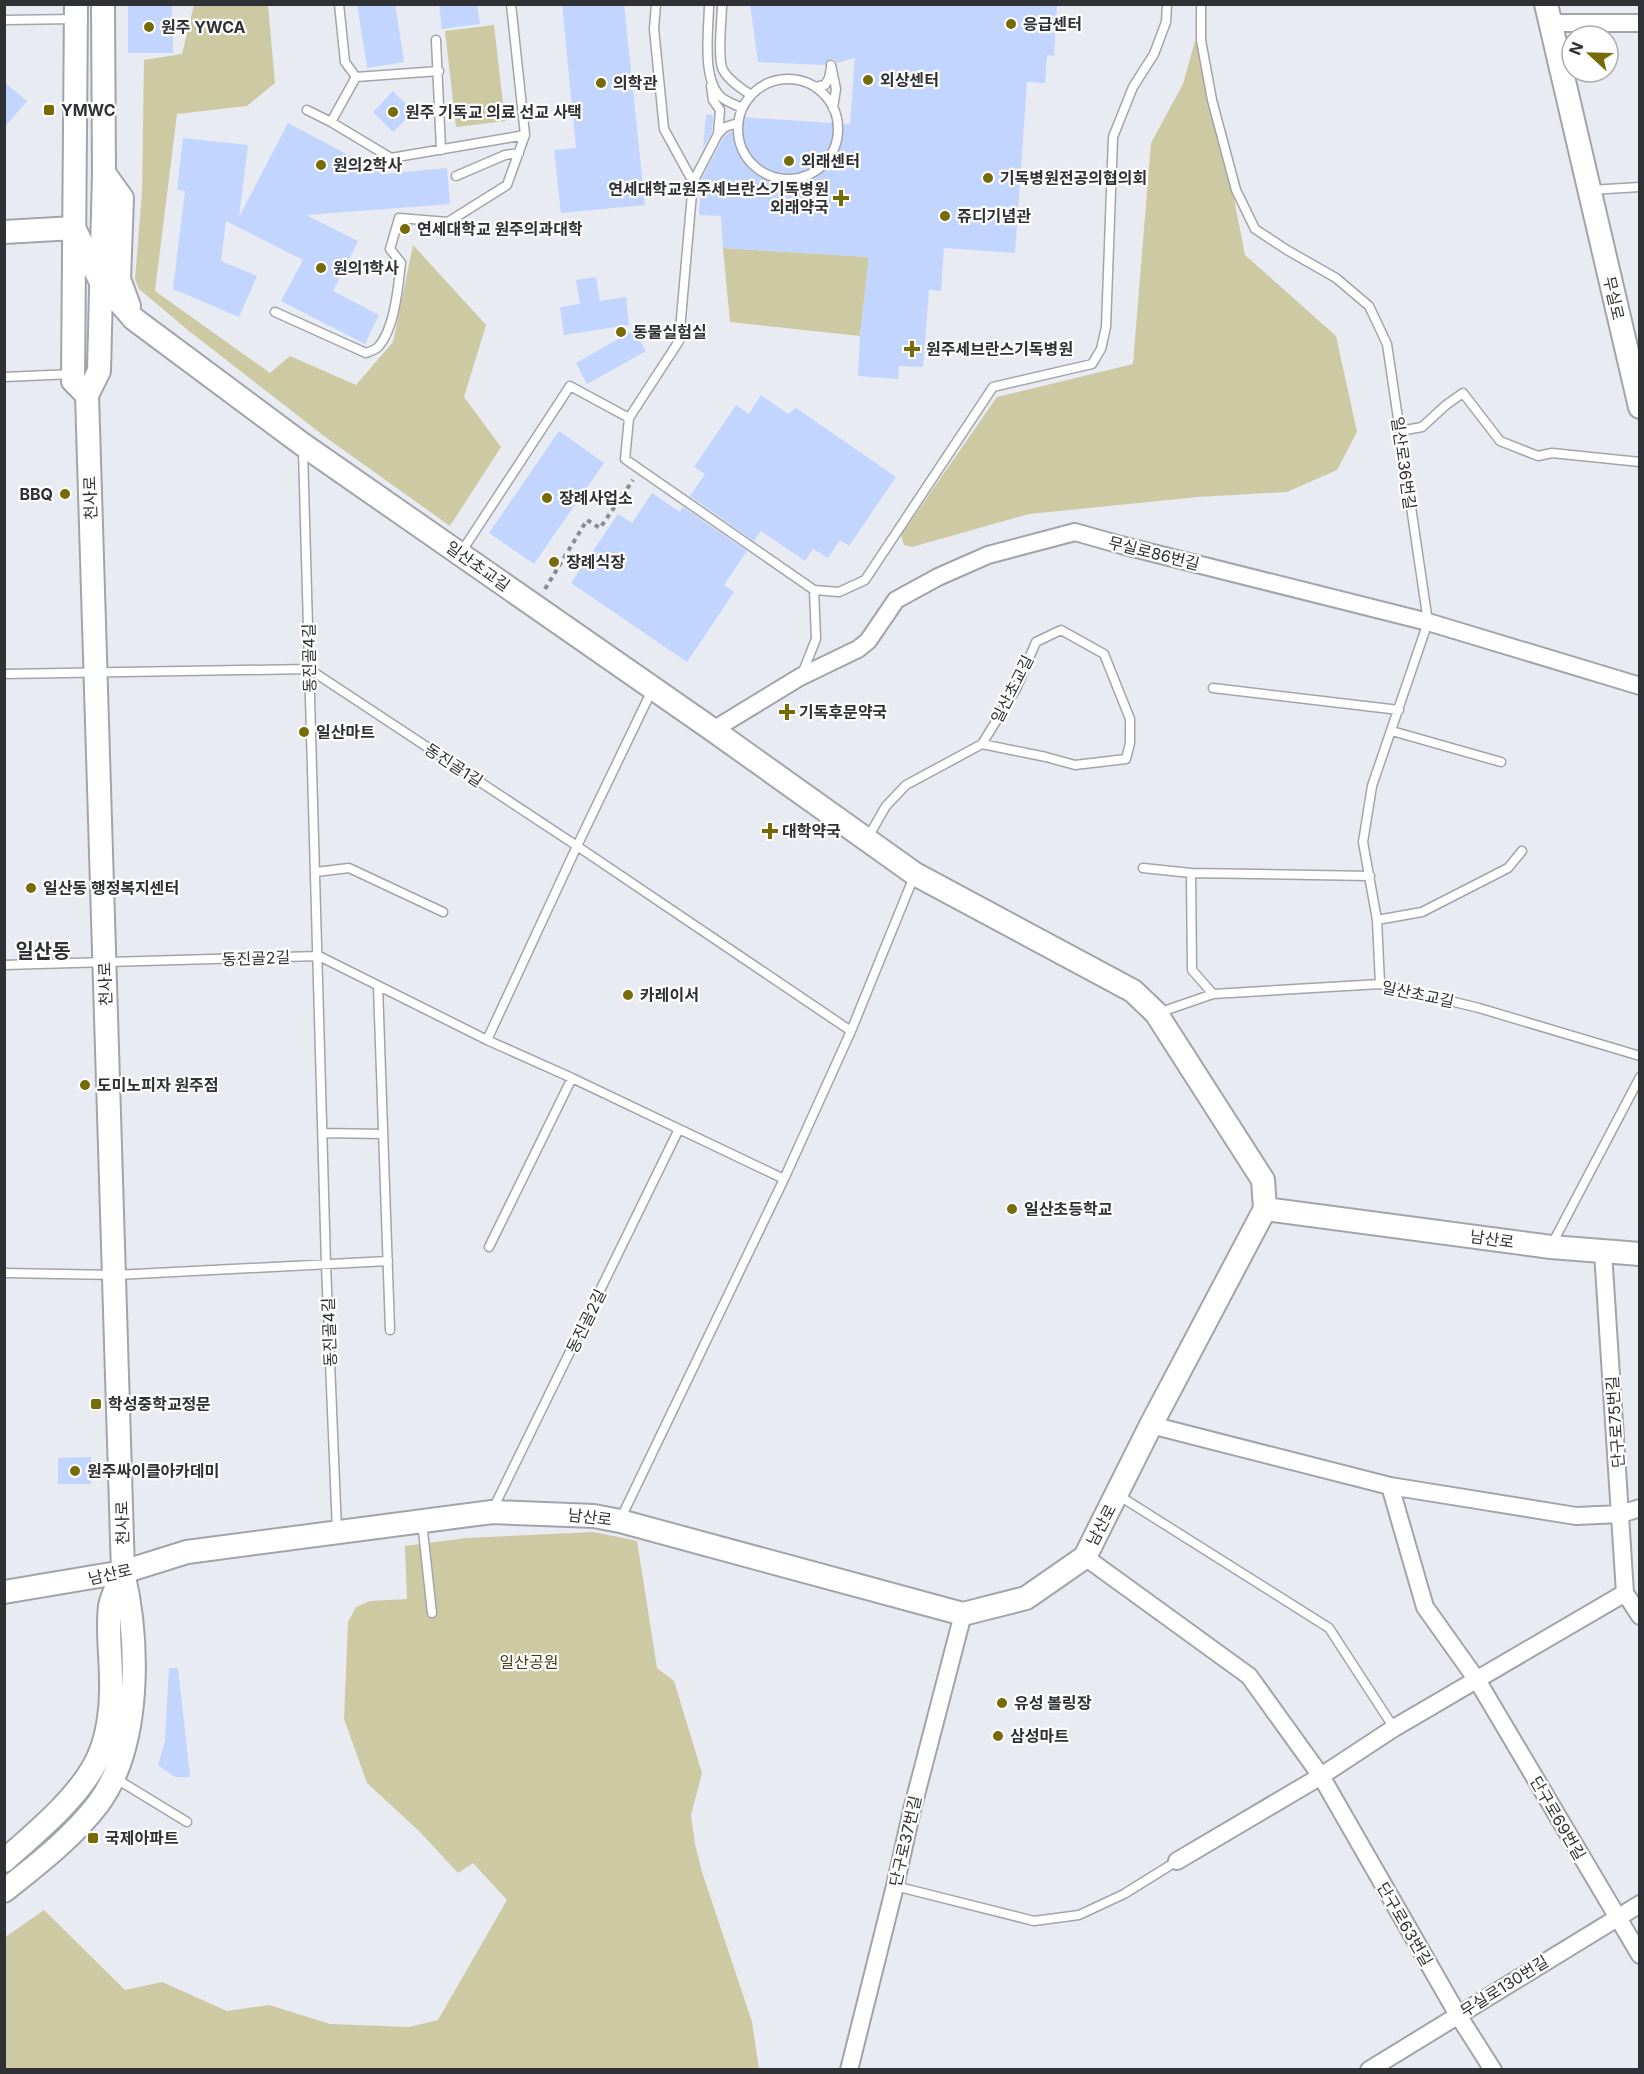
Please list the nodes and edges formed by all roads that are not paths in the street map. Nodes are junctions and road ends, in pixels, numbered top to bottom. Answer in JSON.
{"nodes":[{"id":1,"x":103,"y":4,"type":"edge"},
{"id":2,"x":339,"y":4,"type":"edge"},
{"id":3,"x":511,"y":4,"type":"edge"},
{"id":4,"x":656,"y":4,"type":"edge"},
{"id":5,"x":709,"y":4,"type":"edge"},
{"id":6,"x":722,"y":4,"type":"edge"},
{"id":7,"x":1167,"y":4,"type":"edge"},
{"id":8,"x":1200,"y":4,"type":"edge"},
{"id":9,"x":76,"y":12,"type":"edge"},
{"id":10,"x":1548,"y":14,"type":"edge"},
{"id":11,"x":4,"y":20,"type":"edge"},
{"id":12,"x":1640,"y":23,"type":"edge"},
{"id":13,"x":436,"y":40,"type":"dead end"},
{"id":14,"x":439,"y":71,"type":"junction"},
{"id":15,"x":709,"y":71,"type":"junction"},
{"id":16,"x":356,"y":77,"type":"junction"},
{"id":17,"x":815,"y":87,"type":"junction"},
{"id":18,"x":751,"y":95,"type":"junction"},
{"id":19,"x":742,"y":108,"type":"junction"},
{"id":20,"x":833,"y":108,"type":"junction"},
{"id":21,"x":307,"y":110,"type":"dead end"},
{"id":22,"x":331,"y":122,"type":"junction"},
{"id":23,"x":738,"y":123,"type":"junction"},
{"id":24,"x":718,"y":134,"type":"junction"},
{"id":25,"x":525,"y":135,"type":"junction"},
{"id":26,"x":441,"y":150,"type":"junction"},
{"id":27,"x":519,"y":153,"type":"junction"},
{"id":28,"x":104,"y":173,"type":"junction"},
{"id":29,"x":456,"y":176,"type":"dead end"},
{"id":30,"x":693,"y":182,"type":"junction"},
{"id":31,"x":1640,"y":187,"type":"edge"},
{"id":32,"x":1589,"y":190,"type":"junction"},
{"id":33,"x":74,"y":228,"type":"junction"},
{"id":34,"x":4,"y":232,"type":"edge"},
{"id":35,"x":100,"y":280,"type":"junction"},
{"id":36,"x":275,"y":312,"type":"dead end"},
{"id":37,"x":134,"y":319,"type":"junction"},
{"id":38,"x":73,"y":374,"type":"junction"},
{"id":39,"x":4,"y":377,"type":"edge"},
{"id":40,"x":87,"y":395,"type":"junction"},
{"id":41,"x":1640,"y":407,"type":"edge"},
{"id":42,"x":629,"y":418,"type":"junction"},
{"id":43,"x":1400,"y":431,"type":"junction"},
{"id":44,"x":303,"y":444,"type":"junction"},
{"id":45,"x":1640,"y":462,"type":"edge"},
{"id":46,"x":460,"y":554,"type":"junction"},
{"id":47,"x":814,"y":590,"type":"junction"},
{"id":48,"x":1428,"y":622,"type":"junction"},
{"id":49,"x":309,"y":669,"type":"junction"},
{"id":50,"x":96,"y":672,"type":"junction"},
{"id":51,"x":4,"y":674,"type":"edge"},
{"id":52,"x":800,"y":677,"type":"junction"},
{"id":53,"x":1640,"y":686,"type":"edge"},
{"id":54,"x":653,"y":688,"type":"junction"},
{"id":55,"x":1213,"y":688,"type":"dead end"},
{"id":56,"x":1399,"y":711,"type":"junction"},
{"id":57,"x":713,"y":730,"type":"junction"},
{"id":58,"x":1392,"y":731,"type":"junction"},
{"id":59,"x":982,"y":744,"type":"junction"},
{"id":60,"x":1501,"y":762,"type":"dead end"},
{"id":61,"x":867,"y":839,"type":"junction"},
{"id":62,"x":577,"y":846,"type":"junction"},
{"id":63,"x":1522,"y":851,"type":"dead end"},
{"id":64,"x":1143,"y":868,"type":"dead end"},
{"id":65,"x":316,"y":872,"type":"junction"},
{"id":66,"x":1191,"y":873,"type":"junction"},
{"id":67,"x":915,"y":874,"type":"junction"},
{"id":68,"x":1370,"y":876,"type":"junction"},
{"id":69,"x":443,"y":912,"type":"dead end"},
{"id":70,"x":1377,"y":920,"type":"junction"},
{"id":71,"x":319,"y":956,"type":"junction"},
{"id":72,"x":104,"y":963,"type":"junction"},
{"id":73,"x":4,"y":965,"type":"edge"},
{"id":74,"x":1380,"y":984,"type":"junction"},
{"id":75,"x":378,"y":986,"type":"junction"},
{"id":76,"x":1214,"y":994,"type":"junction"},
{"id":77,"x":1156,"y":1014,"type":"junction"},
{"id":78,"x":851,"y":1031,"type":"junction"},
{"id":79,"x":487,"y":1040,"type":"junction"},
{"id":80,"x":1640,"y":1056,"type":"edge"},
{"id":81,"x":1640,"y":1077,"type":"edge"},
{"id":82,"x":573,"y":1078,"type":"junction"},
{"id":83,"x":679,"y":1129,"type":"junction"},
{"id":84,"x":323,"y":1133,"type":"junction"},
{"id":85,"x":383,"y":1134,"type":"junction"},
{"id":86,"x":784,"y":1179,"type":"junction"},
{"id":87,"x":1265,"y":1209,"type":"junction"},
{"id":88,"x":489,"y":1247,"type":"dead end"},
{"id":89,"x":1551,"y":1247,"type":"junction"},
{"id":90,"x":1603,"y":1252,"type":"junction"},
{"id":91,"x":1640,"y":1254,"type":"edge"},
{"id":92,"x":388,"y":1261,"type":"junction"},
{"id":93,"x":326,"y":1265,"type":"junction"},
{"id":94,"x":4,"y":1273,"type":"edge"},
{"id":95,"x":116,"y":1275,"type":"junction"},
{"id":96,"x":390,"y":1330,"type":"dead end"},
{"id":97,"x":1151,"y":1425,"type":"junction"},
{"id":98,"x":1390,"y":1486,"type":"junction"},
{"id":99,"x":1118,"y":1494,"type":"junction"},
{"id":100,"x":1640,"y":1508,"type":"edge"},
{"id":101,"x":492,"y":1512,"type":"junction"},
{"id":102,"x":1621,"y":1514,"type":"junction"},
{"id":103,"x":422,"y":1521,"type":"junction"},
{"id":104,"x":620,"y":1521,"type":"junction"},
{"id":105,"x":337,"y":1532,"type":"junction"},
{"id":106,"x":1085,"y":1557,"type":"junction"},
{"id":107,"x":123,"y":1572,"type":"junction"},
{"id":108,"x":4,"y":1592,"type":"edge"},
{"id":109,"x":1625,"y":1593,"type":"junction"},
{"id":110,"x":432,"y":1613,"type":"dead end"},
{"id":111,"x":963,"y":1614,"type":"junction"},
{"id":112,"x":1640,"y":1616,"type":"edge"},
{"id":113,"x":1476,"y":1680,"type":"junction"},
{"id":114,"x":1394,"y":1728,"type":"junction"},
{"id":115,"x":96,"y":1763,"type":"junction"},
{"id":116,"x":1321,"y":1776,"type":"junction"},
{"id":117,"x":115,"y":1778,"type":"junction"},
{"id":118,"x":187,"y":1822,"type":"dead end"},
{"id":119,"x":4,"y":1861,"type":"edge"},
{"id":120,"x":1177,"y":1861,"type":"joint"},
{"id":121,"x":895,"y":1886,"type":"junction"},
{"id":122,"x":4,"y":1891,"type":"edge"},
{"id":123,"x":1640,"y":1904,"type":"edge"},
{"id":124,"x":1616,"y":1917,"type":"junction"},
{"id":125,"x":1640,"y":1955,"type":"edge"},
{"id":126,"x":1458,"y":2015,"type":"junction"},
{"id":127,"x":849,"y":2070,"type":"edge"},
{"id":128,"x":1369,"y":2070,"type":"edge"},
{"id":129,"x":1493,"y":2070,"type":"edge"}],
"edges":[{"from":1,"to":28,"type":"street","name":"천사로"},
{"from":2,"to":16,"type":"lane"},
{"from":3,"to":25,"type":"lane"},
{"from":4,"to":30,"type":"lane"},
{"from":5,"to":15,"type":"lane"},
{"from":6,"to":18,"type":"lane"},
{"from":7,"to":47,"type":"lane"},
{"from":8,"to":43,"type":"lane","name":"일산로36번길"},
{"from":9,"to":11,"type":"lane"},
{"from":9,"to":33,"type":"street"},
{"from":10,"to":12,"type":"street"},
{"from":10,"to":32,"type":"street","name":"무실로"},
{"from":13,"to":14,"type":"lane"},
{"from":14,"to":16,"type":"lane"},
{"from":14,"to":26,"type":"lane"},
{"from":15,"to":19,"type":"lane"},
{"from":15,"to":24,"type":"lane"},
{"from":16,"to":22,"type":"lane"},
{"from":17,"to":18,"type":"lane"},
{"from":17,"to":20,"type":"lane"},
{"from":17,"to":20,"type":"lane"},
{"from":18,"to":19,"type":"lane"},
{"from":19,"to":23,"type":"lane"},
{"from":20,"to":23,"type":"lane"},
{"from":21,"to":22,"type":"lane"},
{"from":22,"to":26,"type":"lane"},
{"from":23,"to":24,"type":"lane"},
{"from":24,"to":30,"type":"lane"},
{"from":25,"to":26,"type":"lane"},
{"from":25,"to":27,"type":"lane"},
{"from":27,"to":29,"type":"lane"},
{"from":27,"to":36,"type":"lane"},
{"from":28,"to":35,"type":"street","name":"천사로"},
{"from":28,"to":37,"type":"street"},
{"from":30,"to":42,"type":"lane"},
{"from":31,"to":32,"type":"lane"},
{"from":32,"to":41,"type":"street","name":"무실로"},
{"from":33,"to":34,"type":"street"},
{"from":33,"to":35,"type":"street"},
{"from":33,"to":38,"type":"street"},
{"from":35,"to":37,"type":"street","name":"일산초교길"},
{"from":35,"to":40,"type":"street","name":"천사로"},
{"from":37,"to":44,"type":"street","name":"일산초교길"},
{"from":38,"to":39,"type":"lane"},
{"from":38,"to":40,"type":"street"},
{"from":40,"to":50,"type":"street","name":"천사로"},
{"from":42,"to":46,"type":"lane"},
{"from":42,"to":47,"type":"lane"},
{"from":43,"to":45,"type":"lane"},
{"from":43,"to":48,"type":"lane","name":"일산로36번길"},
{"from":44,"to":46,"type":"street","name":"일산초교길"},
{"from":44,"to":49,"type":"lane","name":"동진골4길"},
{"from":46,"to":54,"type":"street","name":"일산초교길"},
{"from":47,"to":52,"type":"lane"},
{"from":48,"to":52,"type":"street","name":"무실로86번길"},
{"from":48,"to":53,"type":"street","name":"무실로86번길"},
{"from":48,"to":56,"type":"lane","name":"일산로36번길"},
{"from":49,"to":50,"type":"lane"},
{"from":49,"to":62,"type":"lane","name":"동진골1길"},
{"from":49,"to":65,"type":"lane","name":"동진골4길"},
{"from":50,"to":51,"type":"lane"},
{"from":50,"to":72,"type":"street","name":"천사로"},
{"from":52,"to":57,"type":"street","name":"무실로86번길"},
{"from":54,"to":57,"type":"street","name":"일산초교길"},
{"from":54,"to":62,"type":"lane"},
{"from":55,"to":56,"type":"lane"},
{"from":56,"to":58,"type":"lane","name":"일산로36번길"},
{"from":57,"to":61,"type":"street","name":"일산초교길"},
{"from":58,"to":60,"type":"lane"},
{"from":58,"to":68,"type":"lane","name":"일산로36번길"},
{"from":59,"to":59,"type":"lane","name":"일산초교길"},
{"from":59,"to":61,"type":"lane","name":"일산초교길"},
{"from":61,"to":67,"type":"street","name":"일산초교길"},
{"from":62,"to":78,"type":"lane","name":"동진골1길"},
{"from":62,"to":79,"type":"lane"},
{"from":63,"to":70,"type":"lane"},
{"from":64,"to":66,"type":"lane"},
{"from":65,"to":69,"type":"lane"},
{"from":65,"to":71,"type":"lane","name":"동진골4길"},
{"from":66,"to":68,"type":"lane"},
{"from":66,"to":76,"type":"lane"},
{"from":67,"to":77,"type":"street","name":"일산초교길"},
{"from":67,"to":78,"type":"lane"},
{"from":68,"to":70,"type":"lane","name":"일산로36번길"},
{"from":70,"to":74,"type":"lane","name":"일산로36번길"},
{"from":71,"to":72,"type":"lane","name":"동진골2길"},
{"from":71,"to":75,"type":"lane","name":"동진골2길"},
{"from":71,"to":84,"type":"lane","name":"동진골4길"},
{"from":72,"to":73,"type":"lane","name":"동진골2길"},
{"from":72,"to":95,"type":"street","name":"천사로"},
{"from":74,"to":76,"type":"lane","name":"일산초교길"},
{"from":74,"to":80,"type":"lane","name":"일산초교길"},
{"from":75,"to":79,"type":"lane","name":"동진골2길"},
{"from":75,"to":85,"type":"lane"},
{"from":76,"to":77,"type":"lane","name":"일산초교길"},
{"from":77,"to":87,"type":"street","name":"일산초교길"},
{"from":78,"to":86,"type":"lane"},
{"from":79,"to":82,"type":"lane","name":"동진골2길"},
{"from":81,"to":89,"type":"lane"},
{"from":82,"to":83,"type":"lane","name":"동진골2길"},
{"from":82,"to":88,"type":"lane"},
{"from":83,"to":86,"type":"lane","name":"동진골2길"},
{"from":83,"to":101,"type":"lane","name":"동진골2길"},
{"from":84,"to":85,"type":"lane"},
{"from":84,"to":93,"type":"lane","name":"동진골4길"},
{"from":85,"to":92,"type":"lane"},
{"from":86,"to":104,"type":"lane"},
{"from":87,"to":89,"type":"street","name":"남산로"},
{"from":87,"to":97,"type":"street","name":"남산로"},
{"from":89,"to":90,"type":"street","name":"남산로"},
{"from":90,"to":91,"type":"street","name":"남산로"},
{"from":90,"to":102,"type":"street","name":"단구로75번길"},
{"from":92,"to":93,"type":"lane"},
{"from":92,"to":96,"type":"lane"},
{"from":93,"to":95,"type":"lane"},
{"from":93,"to":105,"type":"lane","name":"동진골4길"},
{"from":94,"to":95,"type":"lane"},
{"from":95,"to":107,"type":"street","name":"천사로"},
{"from":97,"to":98,"type":"street"},
{"from":97,"to":99,"type":"street","name":"남산로"},
{"from":98,"to":102,"type":"street"},
{"from":98,"to":113,"type":"street","name":"단구로69번길"},
{"from":99,"to":106,"type":"street","name":"남산로"},
{"from":99,"to":114,"type":"lane","name":"남산로"},
{"from":100,"to":102,"type":"street"},
{"from":101,"to":103,"type":"street","name":"남산로"},
{"from":101,"to":104,"type":"street","name":"남산로"},
{"from":102,"to":109,"type":"street","name":"단구로75번길"},
{"from":103,"to":105,"type":"street","name":"남산로"},
{"from":103,"to":110,"type":"lane"},
{"from":104,"to":111,"type":"street","name":"남산로"},
{"from":105,"to":107,"type":"street","name":"남산로"},
{"from":106,"to":111,"type":"street","name":"남산로"},
{"from":106,"to":116,"type":"street","name":"단구로63번길"},
{"from":107,"to":108,"type":"street","name":"남산로"},
{"from":107,"to":115,"type":"street","name":"천사로"},
{"from":107,"to":117,"type":"street","name":"천사로"},
{"from":109,"to":112,"type":"street"},
{"from":109,"to":113,"type":"street"},
{"from":111,"to":121,"type":"street","name":"단구로37번길"},
{"from":113,"to":114,"type":"street"},
{"from":113,"to":124,"type":"street","name":"단구로69번길"},
{"from":114,"to":116,"type":"street"},
{"from":115,"to":117,"type":"street"},
{"from":115,"to":119,"type":"street","name":"천사로"},
{"from":116,"to":120,"type":"street"},
{"from":116,"to":126,"type":"street","name":"단구로63번길"},
{"from":117,"to":118,"type":"lane"},
{"from":117,"to":122,"type":"street","name":"천사로"},
{"from":120,"to":121,"type":"lane"},
{"from":121,"to":127,"type":"street","name":"단구로37번길"},
{"from":123,"to":124,"type":"street","name":"무실로130번길"},
{"from":124,"to":125,"type":"street","name":"단구로69번길"},
{"from":124,"to":126,"type":"street","name":"무실로130번길"},
{"from":126,"to":128,"type":"street","name":"무실로130번길"},
{"from":126,"to":129,"type":"street","name":"단구로63번길"}]}
